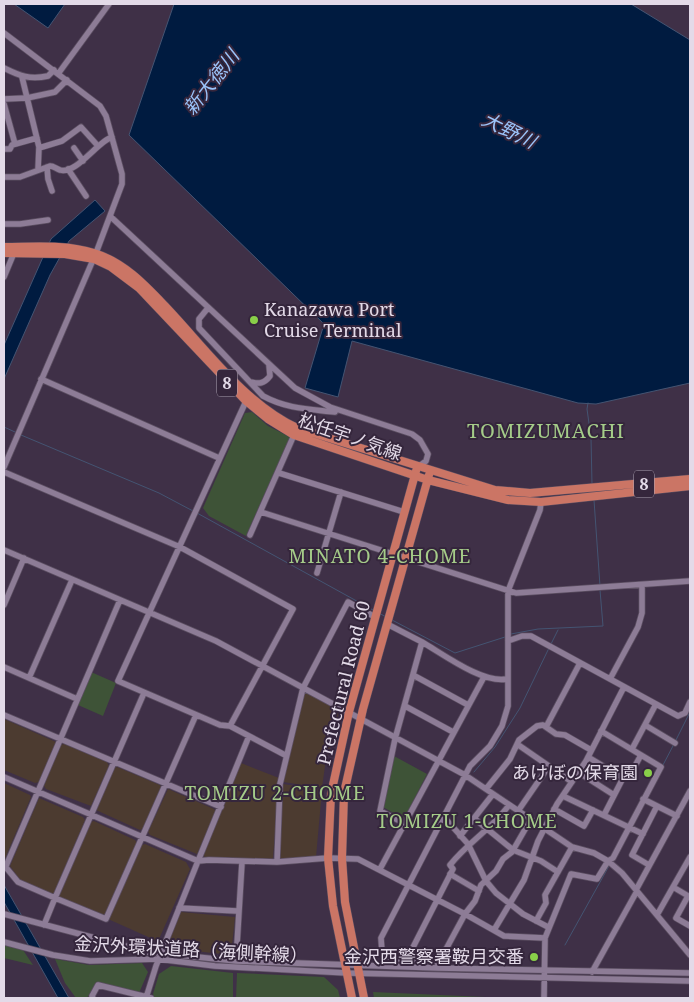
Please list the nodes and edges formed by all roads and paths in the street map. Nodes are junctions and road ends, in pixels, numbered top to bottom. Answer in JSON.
{"nodes":[{"id":1,"x":109,"y":4,"type":"edge"},
{"id":2,"x":4,"y":32,"type":"edge"},
{"id":3,"x":4,"y":68,"type":"edge"},
{"id":4,"x":56,"y":72,"type":"junction"},
{"id":5,"x":22,"y":77,"type":"junction"},
{"id":6,"x":67,"y":80,"type":"junction"},
{"id":7,"x":27,"y":98,"type":"junction"},
{"id":8,"x":4,"y":99,"type":"edge"},
{"id":9,"x":4,"y":104,"type":"edge"},
{"id":10,"x":112,"y":137,"type":"junction"},
{"id":11,"x":37,"y":138,"type":"junction"},
{"id":12,"x":15,"y":144,"type":"junction"},
{"id":13,"x":98,"y":146,"type":"junction"},
{"id":14,"x":39,"y":148,"type":"junction"},
{"id":15,"x":74,"y":148,"type":"dead end"},
{"id":16,"x":4,"y":150,"type":"edge"},
{"id":17,"x":83,"y":161,"type":"junction"},
{"id":18,"x":47,"y":167,"type":"junction"},
{"id":19,"x":68,"y":169,"type":"junction"},
{"id":20,"x":38,"y":170,"type":"junction"},
{"id":21,"x":4,"y":177,"type":"edge"},
{"id":22,"x":52,"y":192,"type":"dead end"},
{"id":23,"x":86,"y":196,"type":"dead end"},
{"id":24,"x":110,"y":216,"type":"junction"},
{"id":25,"x":48,"y":220,"type":"dead end"},
{"id":26,"x":4,"y":224,"type":"edge"},
{"id":27,"x":4,"y":247,"type":"edge"},
{"id":28,"x":39,"y":250,"type":"junction"},
{"id":29,"x":4,"y":253,"type":"edge"},
{"id":30,"x":14,"y":253,"type":"junction"},
{"id":31,"x":95,"y":256,"type":"junction"},
{"id":32,"x":4,"y":277,"type":"edge"},
{"id":33,"x":208,"y":308,"type":"junction"},
{"id":34,"x":268,"y":363,"type":"junction"},
{"id":35,"x":41,"y":379,"type":"junction"},
{"id":36,"x":248,"y":381,"type":"junction"},
{"id":37,"x":247,"y":398,"type":"junction"},
{"id":38,"x":345,"y":413,"type":"junction"},
{"id":39,"x":294,"y":435,"type":"junction"},
{"id":40,"x":219,"y":458,"type":"junction"},
{"id":41,"x":426,"y":461,"type":"junction"},
{"id":42,"x":4,"y":467,"type":"edge"},
{"id":43,"x":418,"y":467,"type":"junction"},
{"id":44,"x":430,"y":471,"type":"junction"},
{"id":45,"x":4,"y":472,"type":"edge"},
{"id":46,"x":279,"y":473,"type":"junction"},
{"id":47,"x":415,"y":475,"type":"junction"},
{"id":48,"x":690,"y":479,"type":"edge"},
{"id":49,"x":428,"y":480,"type":"junction"},
{"id":50,"x":690,"y":486,"type":"edge"},
{"id":51,"x":340,"y":492,"type":"junction"},
{"id":52,"x":594,"y":492,"type":"junction"},
{"id":53,"x":541,"y":502,"type":"junction"},
{"id":54,"x":261,"y":512,"type":"junction"},
{"id":55,"x":404,"y":512,"type":"junction"},
{"id":56,"x":328,"y":534,"type":"junction"},
{"id":57,"x":250,"y":535,"type":"dead end"},
{"id":58,"x":180,"y":547,"type":"junction"},
{"id":59,"x":4,"y":550,"type":"edge"},
{"id":60,"x":393,"y":555,"type":"junction"},
{"id":61,"x":24,"y":558,"type":"junction"},
{"id":62,"x":405,"y":558,"type":"junction"},
{"id":63,"x":317,"y":573,"type":"dead end"},
{"id":64,"x":72,"y":580,"type":"junction"},
{"id":65,"x":690,"y":581,"type":"edge"},
{"id":66,"x":642,"y":585,"type":"junction"},
{"id":67,"x":508,"y":591,"type":"junction"},
{"id":68,"x":120,"y":600,"type":"junction"},
{"id":69,"x":4,"y":605,"type":"edge"},
{"id":70,"x":150,"y":613,"type":"junction"},
{"id":71,"x":375,"y":617,"type":"junction"},
{"id":72,"x":387,"y":624,"type":"junction"},
{"id":73,"x":422,"y":642,"type":"junction"},
{"id":74,"x":508,"y":642,"type":"junction"},
{"id":75,"x":580,"y":662,"type":"junction"},
{"id":76,"x":261,"y":666,"type":"junction"},
{"id":77,"x":4,"y":667,"type":"edge"},
{"id":78,"x":413,"y":675,"type":"junction"},
{"id":79,"x":484,"y":677,"type":"junction"},
{"id":80,"x":29,"y":678,"type":"junction"},
{"id":81,"x":507,"y":679,"type":"junction"},
{"id":82,"x":610,"y":679,"type":"junction"},
{"id":83,"x":624,"y":687,"type":"junction"},
{"id":84,"x":303,"y":688,"type":"junction"},
{"id":85,"x":144,"y":693,"type":"junction"},
{"id":86,"x":77,"y":698,"type":"junction"},
{"id":87,"x":690,"y":702,"type":"edge"},
{"id":88,"x":656,"y":704,"type":"junction"},
{"id":89,"x":468,"y":705,"type":"junction"},
{"id":90,"x":404,"y":706,"type":"junction"},
{"id":91,"x":349,"y":712,"type":"junction"},
{"id":92,"x":4,"y":715,"type":"edge"},
{"id":93,"x":196,"y":715,"type":"junction"},
{"id":94,"x":360,"y":718,"type":"junction"},
{"id":95,"x":644,"y":725,"type":"junction"},
{"id":96,"x":230,"y":726,"type":"junction"},
{"id":97,"x":546,"y":727,"type":"junction"},
{"id":98,"x":601,"y":731,"type":"junction"},
{"id":99,"x":452,"y":732,"type":"junction"},
{"id":100,"x":249,"y":736,"type":"junction"},
{"id":101,"x":395,"y":739,"type":"junction"},
{"id":102,"x":60,"y":740,"type":"junction"},
{"id":103,"x":675,"y":743,"type":"dead end"},
{"id":104,"x":518,"y":744,"type":"junction"},
{"id":105,"x":632,"y":749,"type":"junction"},
{"id":106,"x":591,"y":750,"type":"junction"},
{"id":107,"x":285,"y":754,"type":"junction"},
{"id":108,"x":641,"y":755,"type":"junction"},
{"id":109,"x":588,"y":756,"type":"junction"},
{"id":110,"x":437,"y":761,"type":"junction"},
{"id":111,"x":114,"y":762,"type":"junction"},
{"id":112,"x":550,"y":766,"type":"junction"},
{"id":113,"x":578,"y":772,"type":"junction"},
{"id":114,"x":466,"y":776,"type":"junction"},
{"id":115,"x":4,"y":778,"type":"edge"},
{"id":116,"x":623,"y":778,"type":"junction"},
{"id":117,"x":572,"y":782,"type":"junction"},
{"id":118,"x":166,"y":784,"type":"junction"},
{"id":119,"x":486,"y":789,"type":"junction"},
{"id":120,"x":690,"y":790,"type":"edge"},
{"id":121,"x":37,"y":792,"type":"junction"},
{"id":122,"x":493,"y":794,"type":"junction"},
{"id":123,"x":614,"y":795,"type":"junction"},
{"id":124,"x":563,"y":796,"type":"junction"},
{"id":125,"x":643,"y":799,"type":"junction"},
{"id":126,"x":509,"y":805,"type":"junction"},
{"id":127,"x":657,"y":806,"type":"junction"},
{"id":128,"x":221,"y":807,"type":"junction"},
{"id":129,"x":554,"y":809,"type":"junction"},
{"id":130,"x":593,"y":810,"type":"junction"},
{"id":131,"x":518,"y":811,"type":"junction"},
{"id":132,"x":92,"y":815,"type":"junction"},
{"id":133,"x":604,"y":815,"type":"junction"},
{"id":134,"x":444,"y":816,"type":"junction"},
{"id":135,"x":677,"y":816,"type":"junction"},
{"id":136,"x":475,"y":819,"type":"junction"},
{"id":137,"x":531,"y":820,"type":"junction"},
{"id":138,"x":404,"y":823,"type":"junction"},
{"id":139,"x":629,"y":827,"type":"junction"},
{"id":140,"x":487,"y":829,"type":"junction"},
{"id":141,"x":544,"y":829,"type":"junction"},
{"id":142,"x":643,"y":834,"type":"junction"},
{"id":143,"x":143,"y":836,"type":"junction"},
{"id":144,"x":460,"y":836,"type":"junction"},
{"id":145,"x":468,"y":844,"type":"junction"},
{"id":146,"x":572,"y":847,"type":"junction"},
{"id":147,"x":513,"y":850,"type":"junction"},
{"id":148,"x":532,"y":857,"type":"junction"},
{"id":149,"x":690,"y":857,"type":"edge"},
{"id":150,"x":328,"y":858,"type":"junction"},
{"id":151,"x":342,"y":858,"type":"junction"},
{"id":152,"x":198,"y":861,"type":"junction"},
{"id":153,"x":608,"y":861,"type":"junction"},
{"id":154,"x":242,"y":862,"type":"junction"},
{"id":155,"x":277,"y":862,"type":"junction"},
{"id":156,"x":650,"y":865,"type":"junction"},
{"id":157,"x":5,"y":866,"type":"edge"},
{"id":158,"x":562,"y":866,"type":"junction"},
{"id":159,"x":380,"y":869,"type":"junction"},
{"id":160,"x":558,"y":872,"type":"junction"},
{"id":161,"x":450,"y":874,"type":"junction"},
{"id":162,"x":572,"y":874,"type":"junction"},
{"id":163,"x":486,"y":881,"type":"junction"},
{"id":164,"x":409,"y":884,"type":"junction"},
{"id":165,"x":673,"y":887,"type":"junction"},
{"id":166,"x":479,"y":891,"type":"junction"},
{"id":167,"x":636,"y":891,"type":"junction"},
{"id":168,"x":689,"y":896,"type":"edge"},
{"id":169,"x":55,"y":898,"type":"junction"},
{"id":170,"x":437,"y":899,"type":"junction"},
{"id":171,"x":546,"y":901,"type":"junction"},
{"id":172,"x":509,"y":903,"type":"junction"},
{"id":173,"x":179,"y":908,"type":"junction"},
{"id":174,"x":556,"y":908,"type":"junction"},
{"id":175,"x":238,"y":911,"type":"junction"},
{"id":176,"x":4,"y":914,"type":"edge"},
{"id":177,"x":465,"y":914,"type":"junction"},
{"id":178,"x":657,"y":915,"type":"junction"},
{"id":179,"x":536,"y":921,"type":"junction"},
{"id":180,"x":43,"y":925,"type":"junction"},
{"id":181,"x":690,"y":926,"type":"edge"},
{"id":182,"x":548,"y":927,"type":"junction"},
{"id":183,"x":494,"y":930,"type":"junction"},
{"id":184,"x":545,"y":938,"type":"junction"},
{"id":185,"x":4,"y":942,"type":"edge"},
{"id":186,"x":161,"y":953,"type":"junction"},
{"id":187,"x":690,"y":955,"type":"edge"},
{"id":188,"x":407,"y":959,"type":"junction"},
{"id":189,"x":158,"y":960,"type":"junction"},
{"id":190,"x":236,"y":961,"type":"junction"},
{"id":191,"x":438,"y":968,"type":"junction"},
{"id":192,"x":346,"y":969,"type":"junction"},
{"id":193,"x":358,"y":969,"type":"junction"},
{"id":194,"x":592,"y":972,"type":"junction"},
{"id":195,"x":544,"y":974,"type":"junction"},
{"id":196,"x":690,"y":974,"type":"edge"},
{"id":197,"x":690,"y":982,"type":"edge"},
{"id":198,"x":93,"y":998,"type":"edge"},
{"id":199,"x":148,"y":998,"type":"edge"},
{"id":200,"x":352,"y":998,"type":"edge"},
{"id":201,"x":364,"y":998,"type":"edge"},
{"id":202,"x":544,"y":998,"type":"edge"}],
"edges":[{"from":1,"to":4,"type":"street"},
{"from":2,"to":4,"type":"street"},
{"from":3,"to":5,"type":"street"},
{"from":4,"to":5,"type":"street"},
{"from":4,"to":6,"type":"street"},
{"from":5,"to":7,"type":"street"},
{"from":6,"to":7,"type":"street"},
{"from":6,"to":10,"type":"street"},
{"from":7,"to":8,"type":"street"},
{"from":7,"to":11,"type":"street"},
{"from":9,"to":12,"type":"street"},
{"from":10,"to":13,"type":"street"},
{"from":10,"to":24,"type":"street"},
{"from":11,"to":12,"type":"street"},
{"from":11,"to":14,"type":"street"},
{"from":12,"to":16,"type":"street"},
{"from":13,"to":14,"type":"street"},
{"from":13,"to":17,"type":"street"},
{"from":14,"to":20,"type":"street"},
{"from":15,"to":17,"type":"street"},
{"from":17,"to":19,"type":"street"},
{"from":18,"to":19,"type":"street"},
{"from":18,"to":20,"type":"street"},
{"from":18,"to":22,"type":"street"},
{"from":19,"to":23,"type":"street"},
{"from":20,"to":21,"type":"street"},
{"from":24,"to":31,"type":"street"},
{"from":24,"to":33,"type":"street"},
{"from":25,"to":26,"type":"street"},
{"from":27,"to":28,"type":"main road","name":"松任宇ノ気線","number":"8"},
{"from":28,"to":30,"type":"main road","name":"松任宇ノ気線","number":"8"},
{"from":28,"to":31,"type":"main road","name":"松任宇ノ気線","number":"8"},
{"from":29,"to":30,"type":"main road","name":"松任宇ノ気線","number":"8"},
{"from":30,"to":32,"type":"street"},
{"from":31,"to":35,"type":"street"},
{"from":31,"to":37,"type":"main road","name":"松任宇ノ気線","number":"8"},
{"from":33,"to":34,"type":"street"},
{"from":33,"to":36,"type":"street"},
{"from":34,"to":36,"type":"street"},
{"from":34,"to":38,"type":"street"},
{"from":35,"to":40,"type":"street"},
{"from":35,"to":42,"type":"street"},
{"from":36,"to":38,"type":"street"},
{"from":37,"to":39,"type":"main road","name":"松任宇ノ気線","number":"8"},
{"from":37,"to":40,"type":"street"},
{"from":37,"to":43,"type":"main road","name":"松任宇ノ気線","number":"8"},
{"from":38,"to":41,"type":"street"},
{"from":39,"to":46,"type":"street"},
{"from":39,"to":47,"type":"main road","name":"松任宇ノ気線","number":"8"},
{"from":40,"to":58,"type":"street"},
{"from":41,"to":43,"type":"street"},
{"from":41,"to":44,"type":"street"},
{"from":43,"to":44,"type":"main road","name":"松任宇ノ気線","number":"8"},
{"from":43,"to":47,"type":"main road","name":"Prefectural Road 60"},
{"from":44,"to":49,"type":"main road","name":"Prefectural Road 60"},
{"from":44,"to":52,"type":"main road","name":"松任宇ノ気線","number":"8"},
{"from":45,"to":58,"type":"street"},
{"from":46,"to":51,"type":"street"},
{"from":46,"to":54,"type":"street"},
{"from":47,"to":49,"type":"main road","name":"松任宇ノ気線","number":"8"},
{"from":47,"to":55,"type":"main road","name":"Prefectural Road 60"},
{"from":48,"to":52,"type":"main road","name":"松任宇ノ気線","number":"8"},
{"from":49,"to":53,"type":"main road","name":"松任宇ノ気線","number":"8"},
{"from":49,"to":62,"type":"main road","name":"Prefectural Road 60"},
{"from":50,"to":52,"type":"main road","name":"松任宇ノ気線","number":"8"},
{"from":51,"to":55,"type":"street"},
{"from":51,"to":56,"type":"street"},
{"from":52,"to":53,"type":"main road","name":"松任宇ノ気線","number":"8"},
{"from":53,"to":67,"type":"street"},
{"from":54,"to":56,"type":"street"},
{"from":54,"to":57,"type":"street"},
{"from":55,"to":60,"type":"main road","name":"Prefectural Road 60"},
{"from":56,"to":60,"type":"street"},
{"from":56,"to":63,"type":"street"},
{"from":58,"to":70,"type":"street"},
{"from":58,"to":76,"type":"street"},
{"from":59,"to":61,"type":"street"},
{"from":60,"to":62,"type":"street"},
{"from":60,"to":71,"type":"main road","name":"Prefectural Road 60"},
{"from":61,"to":64,"type":"street"},
{"from":61,"to":69,"type":"street"},
{"from":62,"to":67,"type":"street"},
{"from":62,"to":72,"type":"main road","name":"Prefectural Road 60"},
{"from":64,"to":68,"type":"street"},
{"from":64,"to":80,"type":"street"},
{"from":65,"to":66,"type":"street"},
{"from":66,"to":67,"type":"street"},
{"from":66,"to":82,"type":"street"},
{"from":67,"to":74,"type":"street"},
{"from":68,"to":70,"type":"street"},
{"from":68,"to":86,"type":"street"},
{"from":70,"to":76,"type":"street"},
{"from":70,"to":85,"type":"street"},
{"from":71,"to":84,"type":"street"},
{"from":71,"to":91,"type":"main road","name":"Prefectural Road 60"},
{"from":72,"to":73,"type":"street"},
{"from":72,"to":94,"type":"main road","name":"Prefectural Road 60"},
{"from":73,"to":78,"type":"street"},
{"from":73,"to":79,"type":"street"},
{"from":74,"to":75,"type":"street"},
{"from":74,"to":81,"type":"street"},
{"from":75,"to":82,"type":"street"},
{"from":75,"to":97,"type":"street"},
{"from":76,"to":84,"type":"street"},
{"from":76,"to":96,"type":"street"},
{"from":77,"to":80,"type":"street"},
{"from":78,"to":89,"type":"street"},
{"from":78,"to":90,"type":"street"},
{"from":79,"to":81,"type":"street"},
{"from":79,"to":89,"type":"street"},
{"from":80,"to":86,"type":"street"},
{"from":81,"to":114,"type":"street"},
{"from":82,"to":83,"type":"street"},
{"from":83,"to":88,"type":"street"},
{"from":83,"to":98,"type":"street"},
{"from":84,"to":91,"type":"street"},
{"from":84,"to":107,"type":"street"},
{"from":85,"to":93,"type":"street"},
{"from":85,"to":111,"type":"street"},
{"from":86,"to":102,"type":"street"},
{"from":87,"to":88,"type":"street"},
{"from":88,"to":95,"type":"street"},
{"from":89,"to":99,"type":"street"},
{"from":90,"to":99,"type":"street"},
{"from":90,"to":101,"type":"street"},
{"from":91,"to":94,"type":"street"},
{"from":91,"to":150,"type":"main road","name":"Prefectural Road 60"},
{"from":92,"to":102,"type":"street"},
{"from":93,"to":96,"type":"street"},
{"from":93,"to":118,"type":"street"},
{"from":94,"to":101,"type":"street"},
{"from":94,"to":151,"type":"main road","name":"Prefectural Road 60"},
{"from":95,"to":103,"type":"street"},
{"from":95,"to":105,"type":"street"},
{"from":96,"to":100,"type":"street"},
{"from":97,"to":104,"type":"street"},
{"from":97,"to":106,"type":"street"},
{"from":98,"to":105,"type":"street"},
{"from":98,"to":106,"type":"street"},
{"from":99,"to":110,"type":"street"},
{"from":100,"to":107,"type":"street"},
{"from":100,"to":128,"type":"street"},
{"from":101,"to":110,"type":"street"},
{"from":101,"to":138,"type":"street"},
{"from":102,"to":111,"type":"street"},
{"from":102,"to":121,"type":"street"},
{"from":104,"to":112,"type":"street"},
{"from":104,"to":119,"type":"street"},
{"from":105,"to":108,"type":"street"},
{"from":106,"to":109,"type":"street"},
{"from":107,"to":155,"type":"street"},
{"from":108,"to":116,"type":"street"},
{"from":108,"to":125,"type":"street"},
{"from":109,"to":113,"type":"street"},
{"from":109,"to":116,"type":"street"},
{"from":110,"to":114,"type":"street"},
{"from":110,"to":138,"type":"street"},
{"from":111,"to":118,"type":"street"},
{"from":111,"to":132,"type":"street"},
{"from":112,"to":117,"type":"street"},
{"from":112,"to":131,"type":"street"},
{"from":113,"to":117,"type":"street"},
{"from":113,"to":123,"type":"street"},
{"from":114,"to":119,"type":"street"},
{"from":114,"to":134,"type":"street"},
{"from":115,"to":121,"type":"street"},
{"from":116,"to":123,"type":"street"},
{"from":117,"to":124,"type":"street"},
{"from":118,"to":128,"type":"street"},
{"from":118,"to":143,"type":"street"},
{"from":119,"to":122,"type":"street"},
{"from":120,"to":135,"type":"street"},
{"from":121,"to":132,"type":"street"},
{"from":121,"to":157,"type":"street"},
{"from":122,"to":126,"type":"street"},
{"from":122,"to":136,"type":"street"},
{"from":123,"to":133,"type":"street"},
{"from":124,"to":129,"type":"street"},
{"from":124,"to":130,"type":"street"},
{"from":125,"to":127,"type":"street"},
{"from":125,"to":139,"type":"street"},
{"from":126,"to":131,"type":"street"},
{"from":126,"to":140,"type":"street"},
{"from":127,"to":135,"type":"street"},
{"from":127,"to":142,"type":"street"},
{"from":128,"to":152,"type":"street"},
{"from":129,"to":130,"type":"street"},
{"from":129,"to":141,"type":"street"},
{"from":130,"to":133,"type":"street"},
{"from":131,"to":137,"type":"street"},
{"from":132,"to":143,"type":"street"},
{"from":132,"to":169,"type":"street"},
{"from":133,"to":139,"type":"street"},
{"from":134,"to":144,"type":"street"},
{"from":134,"to":164,"type":"street"},
{"from":135,"to":156,"type":"street"},
{"from":136,"to":140,"type":"street"},
{"from":136,"to":144,"type":"street"},
{"from":137,"to":141,"type":"street"},
{"from":137,"to":147,"type":"street"},
{"from":138,"to":159,"type":"street"},
{"from":139,"to":142,"type":"street"},
{"from":139,"to":153,"type":"street"},
{"from":140,"to":145,"type":"street"},
{"from":140,"to":147,"type":"street"},
{"from":141,"to":146,"type":"street"},
{"from":141,"to":148,"type":"street"},
{"from":142,"to":156,"type":"street"},
{"from":143,"to":152,"type":"street"},
{"from":143,"to":169,"type":"street"},
{"from":144,"to":145,"type":"street"},
{"from":145,"to":161,"type":"street"},
{"from":145,"to":163,"type":"street"},
{"from":146,"to":153,"type":"street"},
{"from":146,"to":158,"type":"street"},
{"from":147,"to":148,"type":"street"},
{"from":147,"to":163,"type":"street"},
{"from":148,"to":160,"type":"street"},
{"from":148,"to":172,"type":"street"},
{"from":149,"to":165,"type":"street"},
{"from":150,"to":151,"type":"street"},
{"from":150,"to":155,"type":"street"},
{"from":150,"to":192,"type":"main road","name":"Prefectural Road 60"},
{"from":151,"to":159,"type":"street"},
{"from":151,"to":193,"type":"main road","name":"Prefectural Road 60"},
{"from":152,"to":154,"type":"street"},
{"from":152,"to":173,"type":"street"},
{"from":153,"to":162,"type":"street"},
{"from":153,"to":167,"type":"street"},
{"from":154,"to":155,"type":"street"},
{"from":154,"to":175,"type":"street"},
{"from":156,"to":167,"type":"street"},
{"from":157,"to":169,"type":"street"},
{"from":158,"to":160,"type":"street"},
{"from":158,"to":162,"type":"street"},
{"from":159,"to":164,"type":"street"},
{"from":160,"to":171,"type":"street"},
{"from":161,"to":166,"type":"street"},
{"from":161,"to":170,"type":"street"},
{"from":162,"to":174,"type":"street"},
{"from":163,"to":166,"type":"street"},
{"from":163,"to":172,"type":"street"},
{"from":164,"to":170,"type":"street"},
{"from":164,"to":188,"type":"street"},
{"from":165,"to":168,"type":"street"},
{"from":165,"to":178,"type":"street"},
{"from":166,"to":177,"type":"street"},
{"from":167,"to":178,"type":"street"},
{"from":167,"to":194,"type":"street"},
{"from":168,"to":181,"type":"street"},
{"from":169,"to":180,"type":"street"},
{"from":170,"to":177,"type":"street"},
{"from":170,"to":188,"type":"street"},
{"from":171,"to":174,"type":"street"},
{"from":171,"to":179,"type":"street"},
{"from":172,"to":179,"type":"street"},
{"from":172,"to":183,"type":"street"},
{"from":173,"to":175,"type":"street"},
{"from":173,"to":186,"type":"street"},
{"from":174,"to":182,"type":"street"},
{"from":175,"to":190,"type":"street"},
{"from":176,"to":180,"type":"street","name":"金沢外環状道路（海側幹線）"},
{"from":177,"to":183,"type":"street"},
{"from":177,"to":191,"type":"street"},
{"from":178,"to":187,"type":"street"},
{"from":179,"to":182,"type":"street"},
{"from":180,"to":186,"type":"street","name":"金沢外環状道路（海側幹線）"},
{"from":182,"to":184,"type":"street"},
{"from":183,"to":184,"type":"street"},
{"from":184,"to":195,"type":"street"},
{"from":185,"to":189,"type":"street","name":"金沢外環状道路（海側幹線）"},
{"from":186,"to":189,"type":"street"},
{"from":186,"to":190,"type":"street","name":"金沢外環状道路（海側幹線）"},
{"from":188,"to":191,"type":"street"},
{"from":189,"to":192,"type":"street","name":"金沢外環状道路（海側幹線）"},
{"from":189,"to":199,"type":"street"},
{"from":190,"to":192,"type":"street","name":"金沢外環状道路（海側幹線）"},
{"from":191,"to":193,"type":"street","name":"金沢外環状道路（海側幹線）"},
{"from":191,"to":195,"type":"street"},
{"from":192,"to":193,"type":"street","name":"金沢外環状道路（海側幹線）"},
{"from":192,"to":200,"type":"main road","name":"Prefectural Road 60"},
{"from":193,"to":201,"type":"main road","name":"Prefectural Road 60"},
{"from":194,"to":195,"type":"street"},
{"from":194,"to":196,"type":"street"},
{"from":195,"to":197,"type":"street"},
{"from":195,"to":202,"type":"street"},
{"from":198,"to":199,"type":"street"}]}
